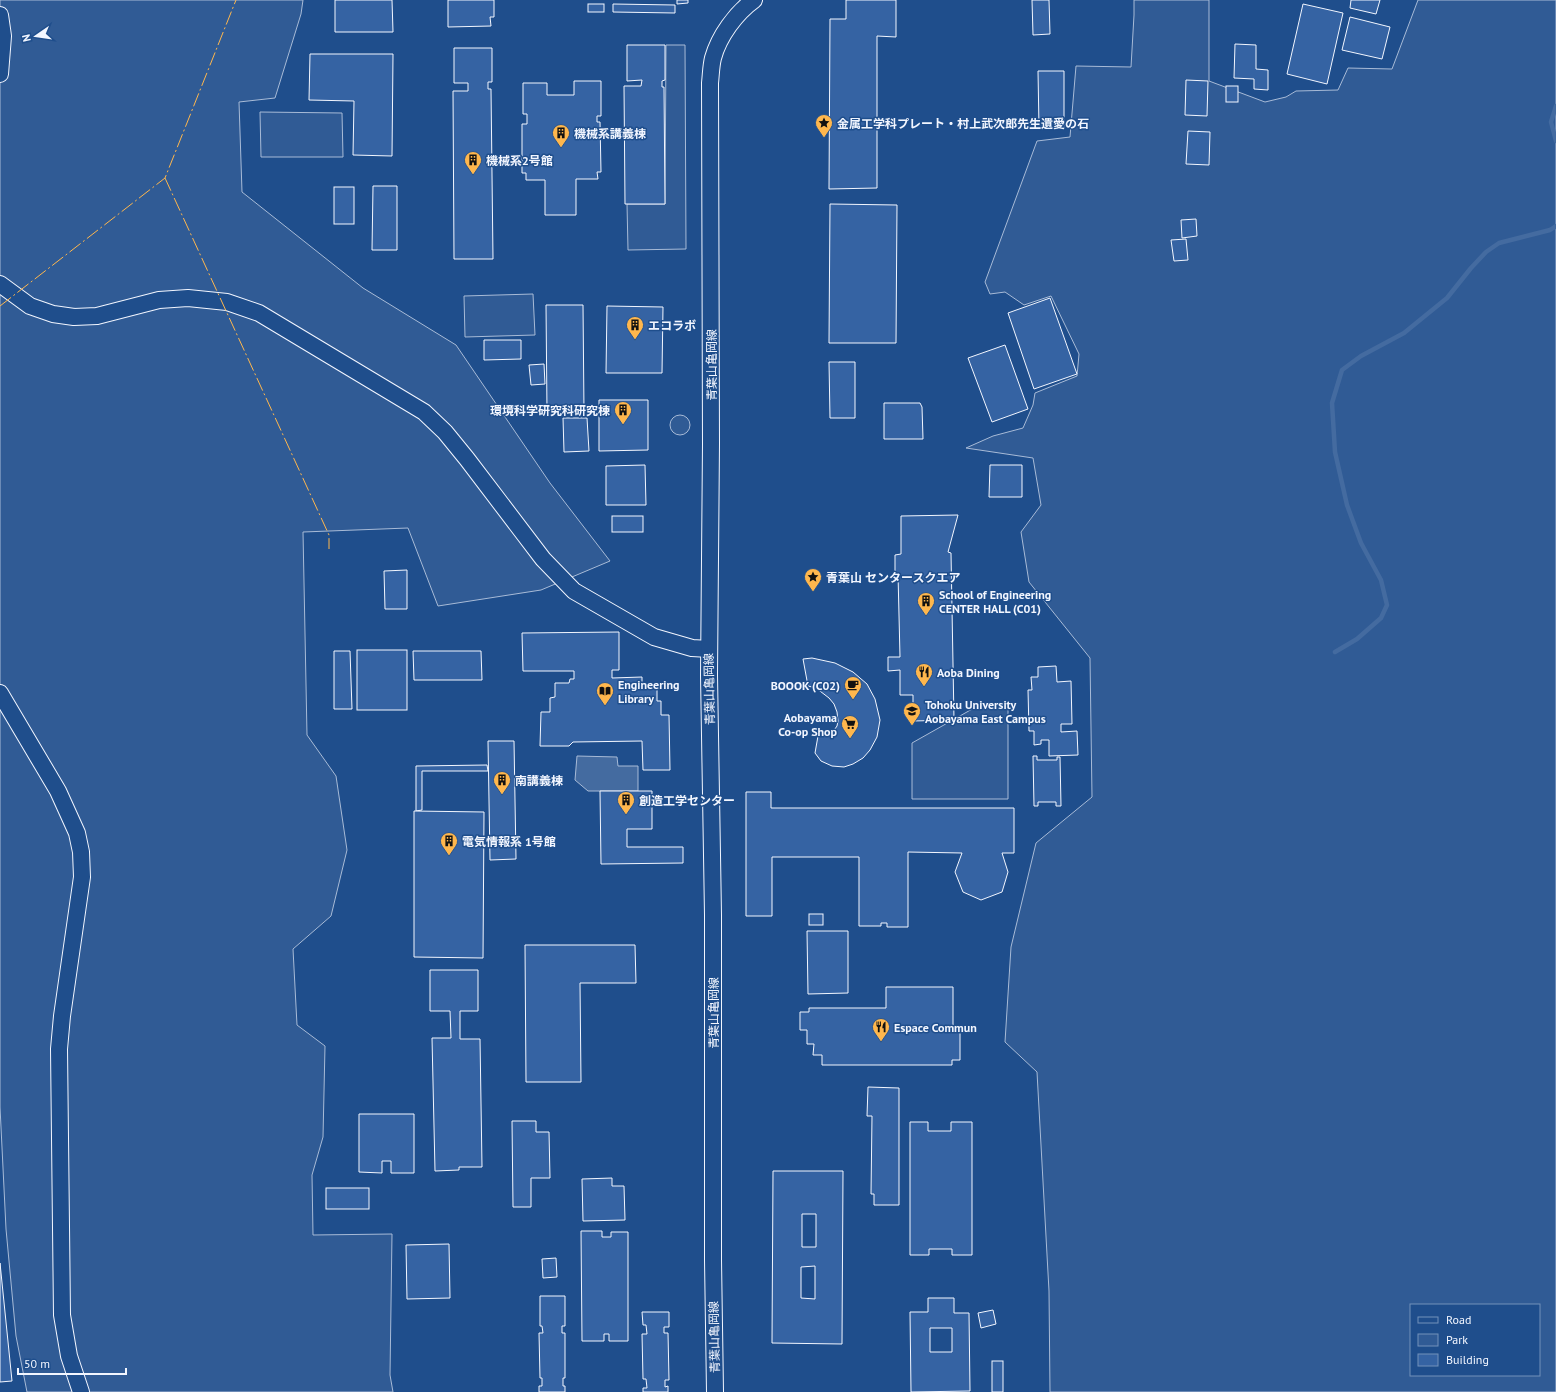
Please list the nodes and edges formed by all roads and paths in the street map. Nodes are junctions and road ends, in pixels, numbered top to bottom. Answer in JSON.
{"nodes":[{"id":1,"x":754,"y":0,"type":"edge"},
{"id":2,"x":0,"y":15,"type":"edge"},
{"id":3,"x":0,"y":74,"type":"edge"},
{"id":4,"x":0,"y":284,"type":"edge"},
{"id":5,"x":708,"y":649,"type":"junction"},
{"id":6,"x":0,"y":693,"type":"edge"},
{"id":7,"x":81,"y":1392,"type":"edge"},
{"id":8,"x":714,"y":1392,"type":"edge"}],
"edges":[{"from":1,"to":5,"type":"street","name":"青葉山亀岡線"},
{"from":2,"to":3,"type":"street"},
{"from":4,"to":5,"type":"street"},
{"from":5,"to":8,"type":"street","name":"青葉山亀岡線"},
{"from":6,"to":7,"type":"street"}]}
